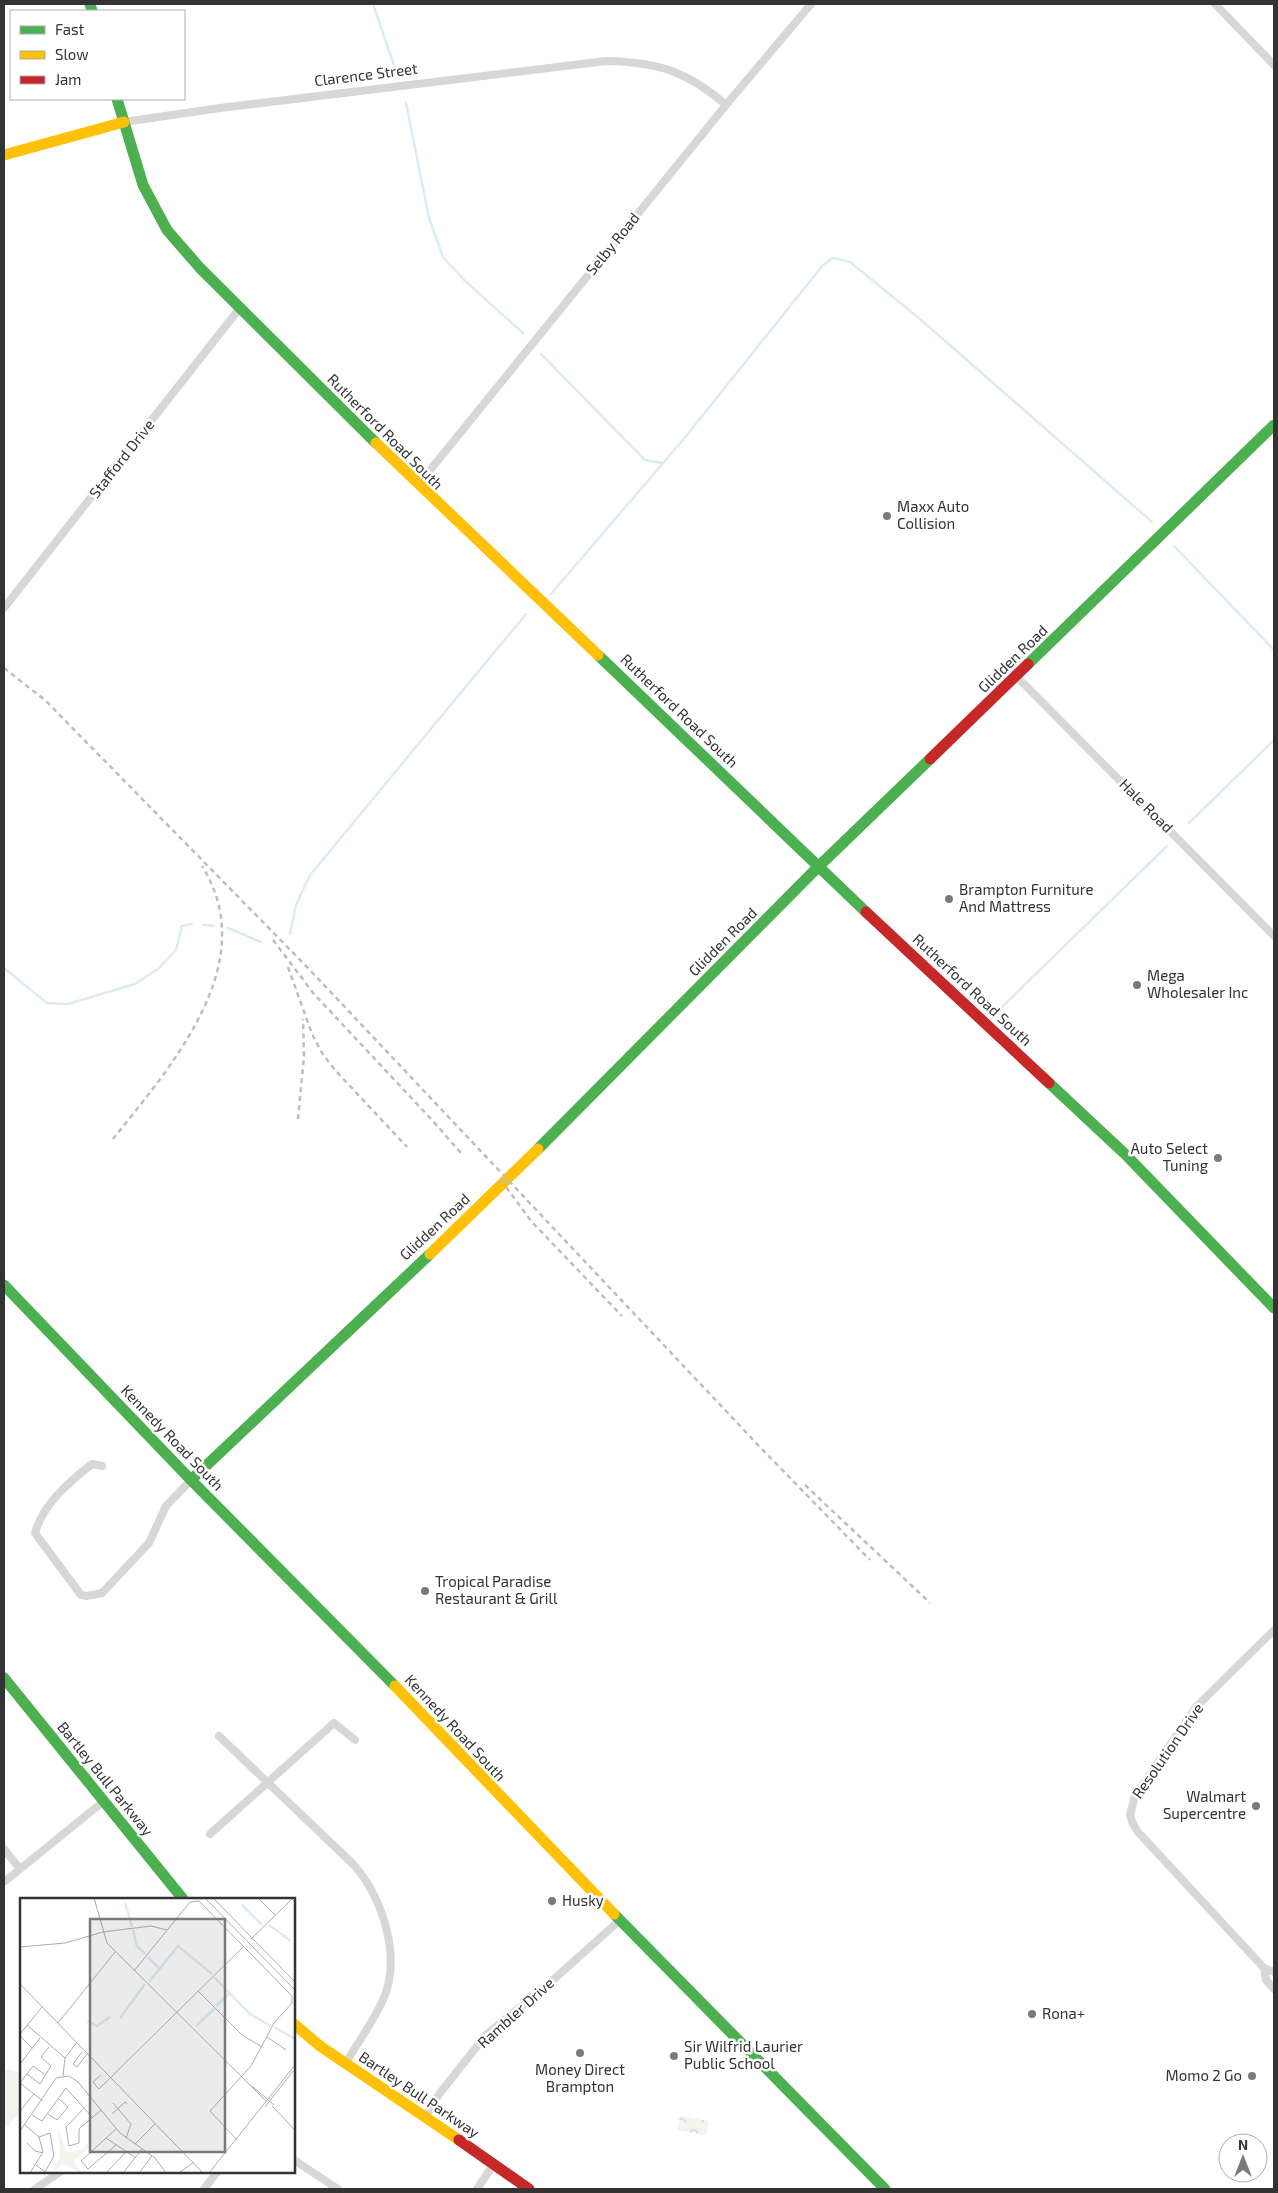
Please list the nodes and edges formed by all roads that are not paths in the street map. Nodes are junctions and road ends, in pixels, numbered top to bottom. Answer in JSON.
{"nodes":[{"id":1,"x":811,"y":4,"type":"edge"},
{"id":2,"x":1215,"y":4,"type":"edge"},
{"id":3,"x":1274,"y":65,"type":"edge"},
{"id":4,"x":117,"y":100,"type":"edge"},
{"id":5,"x":726,"y":105,"type":"junction"},
{"id":6,"x":124,"y":122,"type":"junction"},
{"id":7,"x":4,"y":156,"type":"edge"},
{"id":8,"x":240,"y":309,"type":"junction"},
{"id":9,"x":1274,"y":425,"type":"edge"},
{"id":10,"x":418,"y":486,"type":"junction"},
{"id":11,"x":4,"y":608,"type":"edge"},
{"id":12,"x":1017,"y":677,"type":"junction"},
{"id":13,"x":818,"y":867,"type":"junction"},
{"id":14,"x":1274,"y":936,"type":"edge"},
{"id":15,"x":4,"y":1285,"type":"edge"},
{"id":16,"x":1274,"y":1308,"type":"edge"},
{"id":17,"x":102,"y":1466,"type":"dead end"},
{"id":18,"x":191,"y":1480,"type":"junction"},
{"id":19,"x":1274,"y":1630,"type":"edge"},
{"id":20,"x":4,"y":1678,"type":"edge"},
{"id":21,"x":219,"y":1736,"type":"dead end"},
{"id":22,"x":354,"y":1740,"type":"dead end"},
{"id":23,"x":267,"y":1782,"type":"junction"},
{"id":24,"x":104,"y":1801,"type":"junction"},
{"id":25,"x":210,"y":1834,"type":"dead end"},
{"id":26,"x":4,"y":1849,"type":"edge"},
{"id":27,"x":20,"y":1869,"type":"junction"},
{"id":28,"x":4,"y":1882,"type":"edge"},
{"id":29,"x":182,"y":1898,"type":"edge"},
{"id":30,"x":620,"y":1920,"type":"junction"},
{"id":31,"x":1264,"y":1968,"type":"junction"},
{"id":32,"x":1274,"y":1972,"type":"edge"},
{"id":33,"x":1274,"y":1989,"type":"edge"},
{"id":34,"x":295,"y":2025,"type":"edge"},
{"id":35,"x":346,"y":2063,"type":"junction"},
{"id":36,"x":425,"y":2117,"type":"junction"},
{"id":37,"x":295,"y":2161,"type":"edge"},
{"id":38,"x":494,"y":2164,"type":"junction"},
{"id":39,"x":59,"y":2173,"type":"edge"},
{"id":40,"x":216,"y":2173,"type":"edge"},
{"id":41,"x":35,"y":2189,"type":"edge"},
{"id":42,"x":204,"y":2189,"type":"edge"},
{"id":43,"x":338,"y":2189,"type":"edge"},
{"id":44,"x":477,"y":2189,"type":"edge"},
{"id":45,"x":529,"y":2189,"type":"edge"},
{"id":46,"x":885,"y":2189,"type":"edge"}],
"edges":[{"from":1,"to":5,"type":"street","name":"Selby Road"},
{"from":2,"to":3,"type":"street"},
{"from":4,"to":6,"type":"street","name":"Rutherford Road South"},
{"from":5,"to":6,"type":"street","name":"Clarence Street"},
{"from":5,"to":10,"type":"street","name":"Selby Road"},
{"from":6,"to":7,"type":"street","name":"Clarence Street"},
{"from":6,"to":8,"type":"street","name":"Rutherford Road South"},
{"from":8,"to":10,"type":"street","name":"Rutherford Road South"},
{"from":8,"to":11,"type":"street","name":"Stafford Drive"},
{"from":9,"to":12,"type":"street","name":"Glidden Road"},
{"from":10,"to":13,"type":"street","name":"Rutherford Road South"},
{"from":12,"to":13,"type":"street","name":"Glidden Road"},
{"from":12,"to":14,"type":"street","name":"Hale Road"},
{"from":13,"to":16,"type":"street","name":"Rutherford Road South"},
{"from":13,"to":18,"type":"street","name":"Glidden Road"},
{"from":15,"to":18,"type":"street","name":"Kennedy Road South"},
{"from":17,"to":18,"type":"street"},
{"from":18,"to":30,"type":"street","name":"Kennedy Road South"},
{"from":19,"to":31,"type":"street","name":"Resolution Drive"},
{"from":20,"to":24,"type":"street","name":"Bartley Bull Parkway"},
{"from":21,"to":23,"type":"street"},
{"from":22,"to":23,"type":"street"},
{"from":23,"to":25,"type":"street"},
{"from":23,"to":35,"type":"street"},
{"from":24,"to":27,"type":"street"},
{"from":24,"to":29,"type":"street","name":"Bartley Bull Parkway"},
{"from":26,"to":27,"type":"street"},
{"from":27,"to":28,"type":"street"},
{"from":30,"to":36,"type":"street","name":"Rambler Drive"},
{"from":30,"to":46,"type":"street","name":"Kennedy Road South"},
{"from":31,"to":32,"type":"street","name":"Resolution Drive"},
{"from":31,"to":33,"type":"street","name":"Resolution Drive"},
{"from":34,"to":35,"type":"street","name":"Bartley Bull Parkway"},
{"from":35,"to":36,"type":"street","name":"Bartley Bull Parkway"},
{"from":36,"to":38,"type":"street","name":"Bartley Bull Parkway"},
{"from":37,"to":43,"type":"street"},
{"from":38,"to":44,"type":"street"},
{"from":38,"to":45,"type":"street","name":"Bartley Bull Parkway"},
{"from":39,"to":41,"type":"street"},
{"from":40,"to":42,"type":"street"}]}
